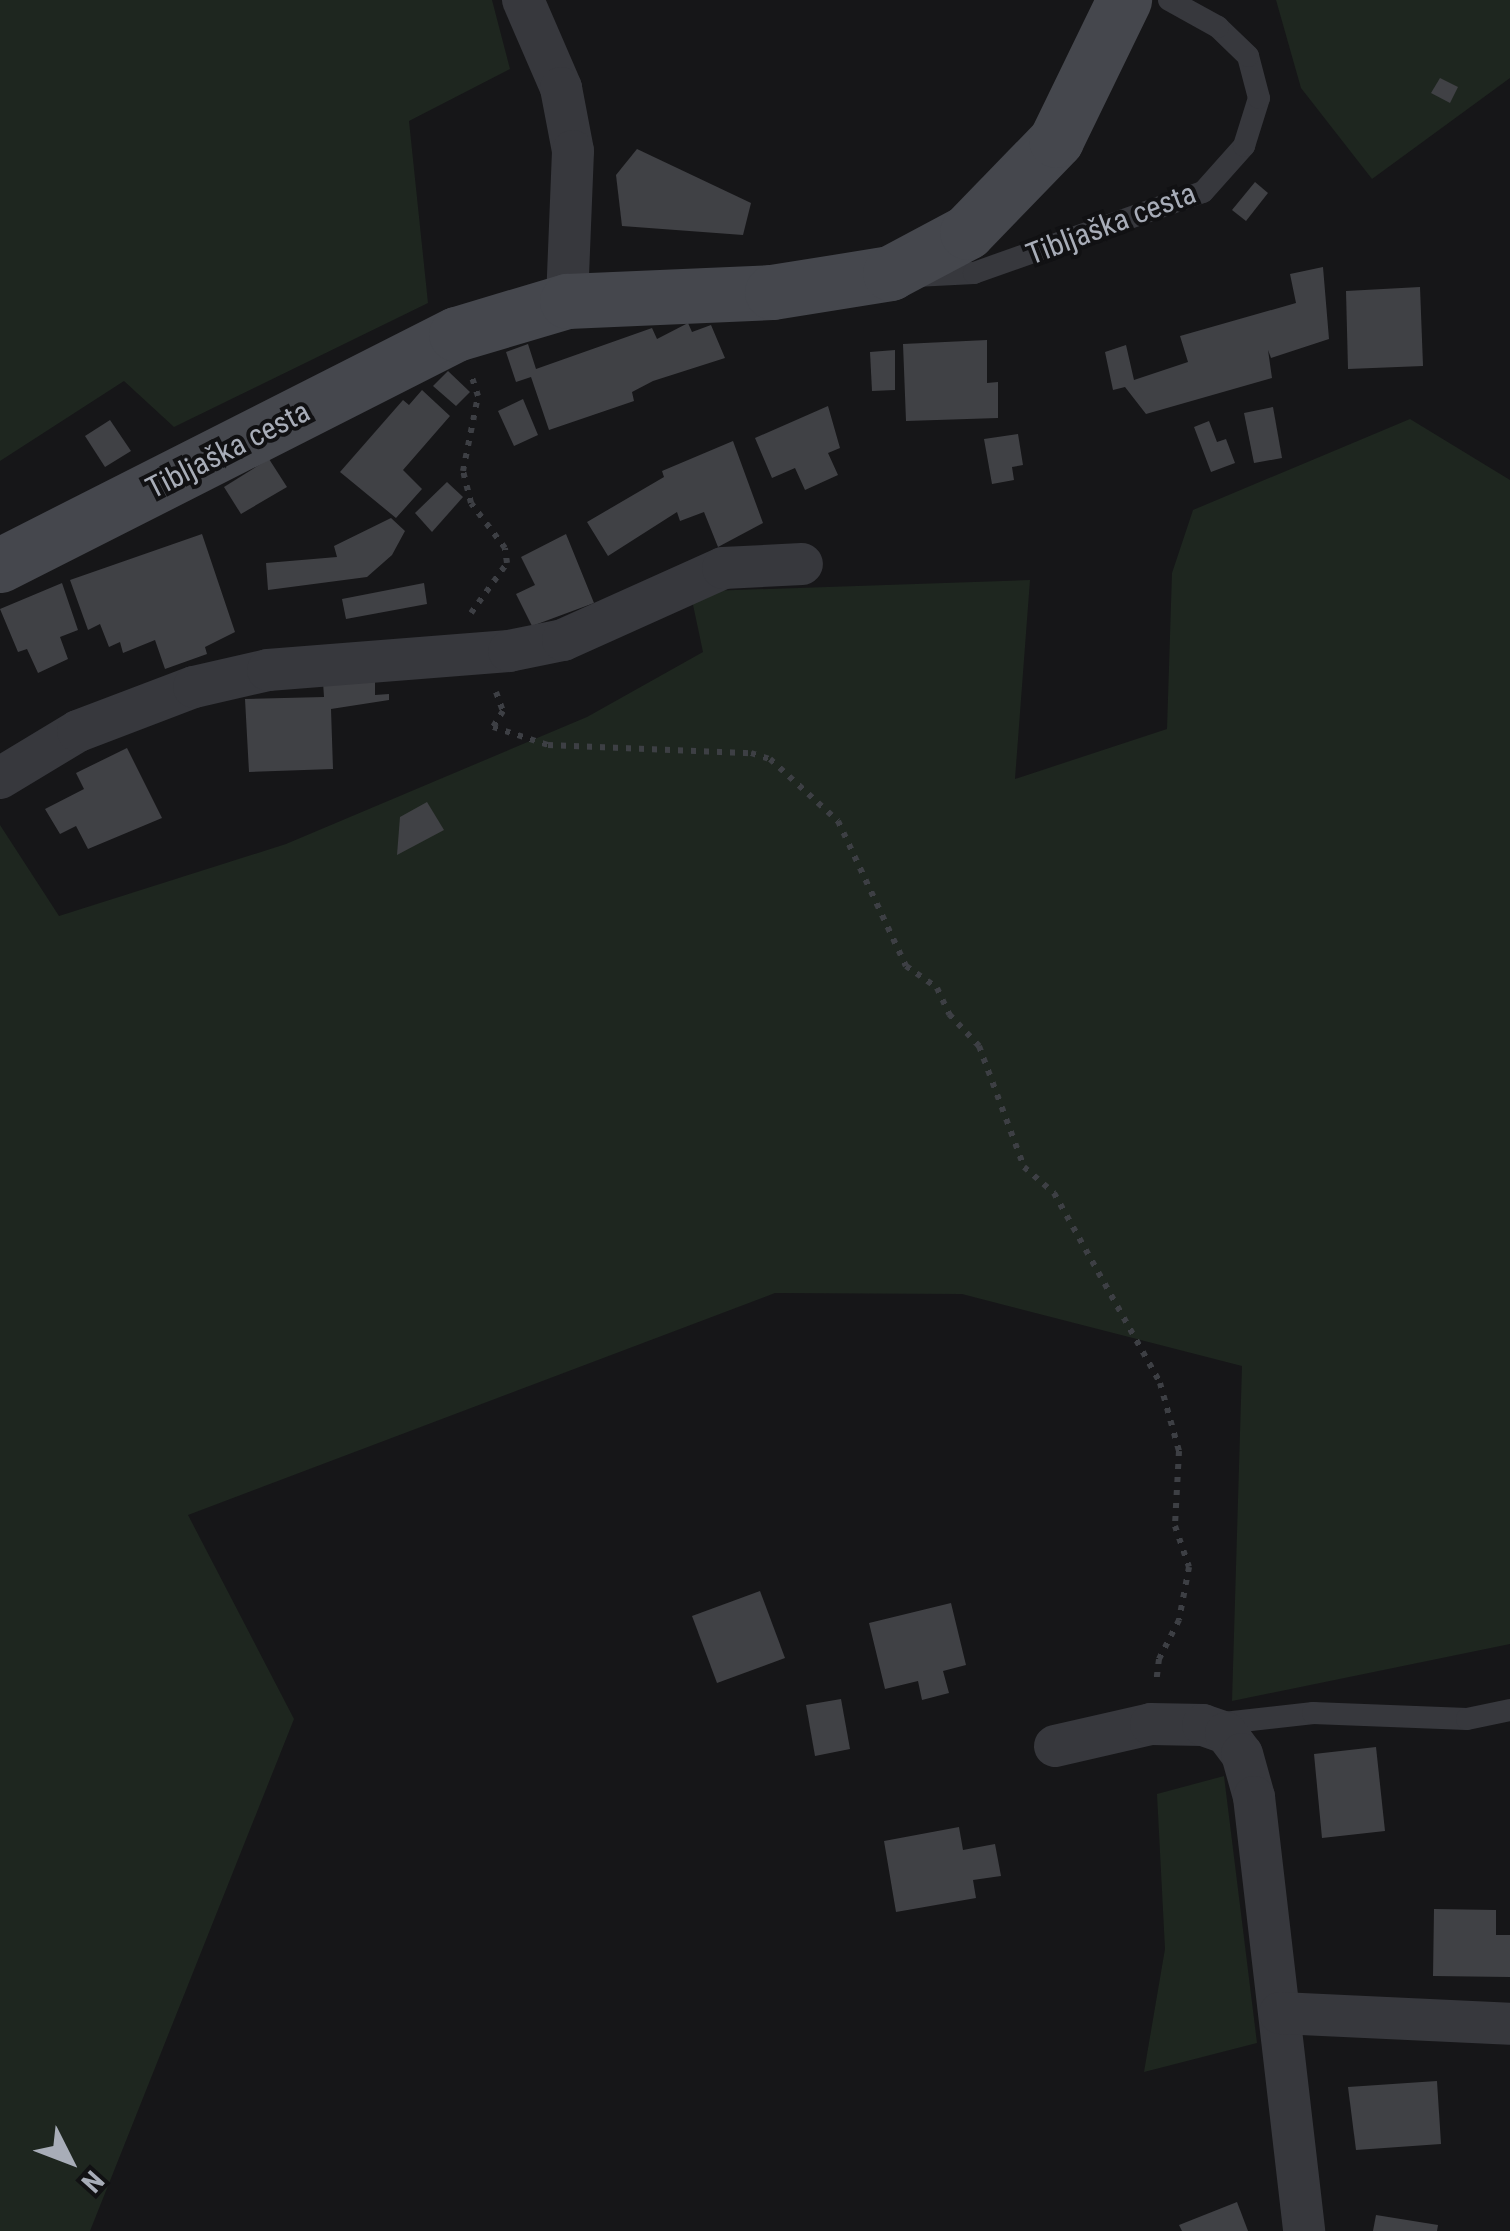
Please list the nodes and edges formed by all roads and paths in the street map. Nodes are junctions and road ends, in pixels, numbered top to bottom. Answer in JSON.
{"nodes":[{"id":1,"x":523,"y":0,"type":"edge"},
{"id":2,"x":1169,"y":0,"type":"edge"},
{"id":3,"x":1114,"y":6,"type":"edge"},
{"id":4,"x":890,"y":272,"type":"junction"},
{"id":5,"x":567,"y":301,"type":"junction"},
{"id":6,"x":456,"y":334,"type":"junction"},
{"id":7,"x":802,"y":564,"type":"dead end"},
{"id":8,"x":0,"y":566,"type":"edge"},
{"id":9,"x":490,"y":653,"type":"junction"},
{"id":10,"x":440,"y":656,"type":"junction"},
{"id":11,"x":0,"y":778,"type":"edge"},
{"id":12,"x":1156,"y":1682,"type":"dead end"},
{"id":13,"x":1510,"y":1710,"type":"edge"},
{"id":14,"x":1203,"y":1725,"type":"junction"},
{"id":15,"x":1054,"y":1746,"type":"dead end"},
{"id":16,"x":1280,"y":2012,"type":"junction"},
{"id":17,"x":1510,"y":2024,"type":"edge"},
{"id":18,"x":1304,"y":2231,"type":"edge"}],
"edges":[{"from":1,"to":5,"type":"street"},
{"from":2,"to":4,"type":"lane","name":"Tibljaška cesta"},
{"from":3,"to":4,"type":"street","name":"Tibljaška cesta"},
{"from":4,"to":5,"type":"street","name":"Tibljaška cesta"},
{"from":5,"to":6,"type":"street","name":"Tibljaška cesta"},
{"from":6,"to":8,"type":"street","name":"Tibljaška cesta"},
{"from":6,"to":10,"type":"path"},
{"from":7,"to":9,"type":"street"},
{"from":9,"to":10,"type":"street"},
{"from":9,"to":12,"type":"path"},
{"from":10,"to":11,"type":"street"},
{"from":13,"to":14,"type":"lane"},
{"from":14,"to":15,"type":"street"},
{"from":14,"to":16,"type":"street"},
{"from":16,"to":17,"type":"street"},
{"from":16,"to":18,"type":"street"}]}
